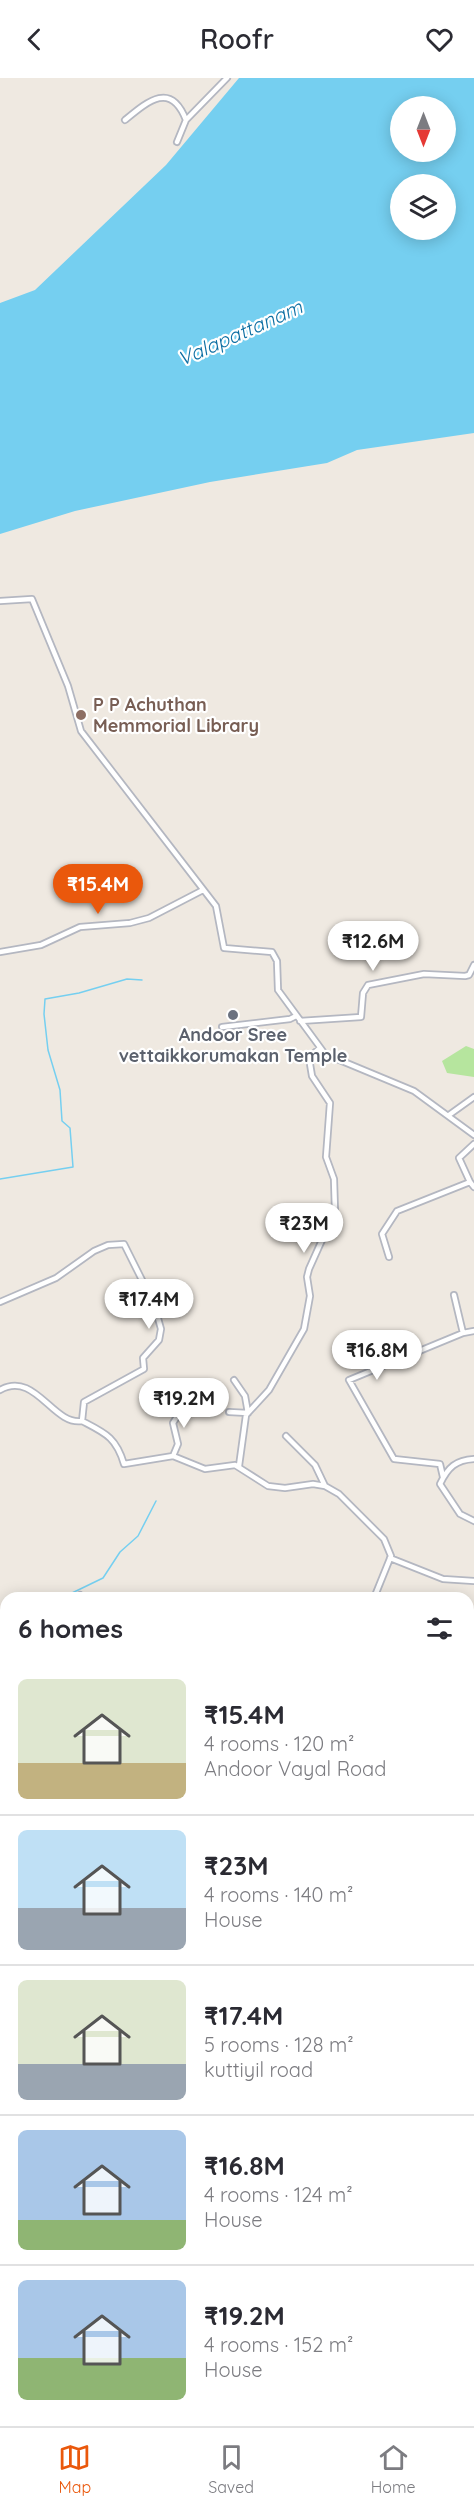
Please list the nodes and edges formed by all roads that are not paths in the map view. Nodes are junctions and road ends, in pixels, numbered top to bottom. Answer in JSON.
{"nodes":[{"id":1,"x":227,"y":78,"type":"edge"},
{"id":2,"x":125,"y":120,"type":"dead end"},
{"id":3,"x":186,"y":120,"type":"junction"},
{"id":4,"x":177,"y":142,"type":"dead end"},
{"id":5,"x":0,"y":601,"type":"edge"},
{"id":6,"x":203,"y":890,"type":"junction"},
{"id":7,"x":0,"y":952,"type":"edge"},
{"id":8,"x":474,"y":965,"type":"edge"},
{"id":9,"x":296,"y":1016,"type":"junction"},
{"id":10,"x":300,"y":1021,"type":"junction"},
{"id":11,"x":222,"y":1027,"type":"dead end"},
{"id":12,"x":320,"y":1048,"type":"junction"},
{"id":13,"x":474,"y":1097,"type":"edge"},
{"id":14,"x":449,"y":1115,"type":"junction"},
{"id":15,"x":474,"y":1135,"type":"edge"},
{"id":16,"x":474,"y":1144,"type":"edge"},
{"id":17,"x":470,"y":1182,"type":"junction"},
{"id":18,"x":474,"y":1187,"type":"edge"},
{"id":19,"x":389,"y":1257,"type":"dead end"},
{"id":20,"x":454,"y":1295,"type":"dead end"},
{"id":21,"x":0,"y":1302,"type":"edge"},
{"id":22,"x":474,"y":1331,"type":"edge"},
{"id":23,"x":463,"y":1333,"type":"junction"},
{"id":24,"x":234,"y":1380,"type":"dead end"},
{"id":25,"x":0,"y":1390,"type":"edge"},
{"id":26,"x":192,"y":1394,"type":"dead end"},
{"id":27,"x":229,"y":1412,"type":"dead end"},
{"id":28,"x":248,"y":1413,"type":"junction"},
{"id":29,"x":82,"y":1421,"type":"junction"},
{"id":30,"x":286,"y":1437,"type":"dead end"},
{"id":31,"x":173,"y":1456,"type":"junction"},
{"id":32,"x":474,"y":1459,"type":"edge"},
{"id":33,"x":238,"y":1466,"type":"junction"},
{"id":34,"x":443,"y":1477,"type":"junction"},
{"id":35,"x":326,"y":1486,"type":"junction"},
{"id":36,"x":474,"y":1521,"type":"edge"},
{"id":37,"x":390,"y":1558,"type":"junction"},
{"id":38,"x":474,"y":1581,"type":"edge"},
{"id":39,"x":376,"y":1592,"type":"edge"}],
"edges":[{"from":1,"to":3,"type":"street"},
{"from":2,"to":3,"type":"street"},
{"from":3,"to":4,"type":"street"},
{"from":5,"to":6,"type":"street"},
{"from":6,"to":7,"type":"street"},
{"from":6,"to":9,"type":"street"},
{"from":8,"to":10,"type":"street"},
{"from":9,"to":10,"type":"street"},
{"from":9,"to":11,"type":"street"},
{"from":10,"to":12,"type":"street"},
{"from":12,"to":14,"type":"street"},
{"from":12,"to":28,"type":"street"},
{"from":13,"to":14,"type":"street"},
{"from":14,"to":15,"type":"street"},
{"from":16,"to":17,"type":"street"},
{"from":17,"to":18,"type":"street"},
{"from":17,"to":19,"type":"street"},
{"from":20,"to":23,"type":"street"},
{"from":21,"to":29,"type":"street"},
{"from":22,"to":23,"type":"street"},
{"from":23,"to":34,"type":"street"},
{"from":24,"to":28,"type":"street"},
{"from":25,"to":29,"type":"street"},
{"from":26,"to":31,"type":"street"},
{"from":27,"to":28,"type":"street"},
{"from":28,"to":33,"type":"street"},
{"from":29,"to":31,"type":"street"},
{"from":30,"to":35,"type":"street"},
{"from":31,"to":33,"type":"street"},
{"from":32,"to":34,"type":"street"},
{"from":33,"to":35,"type":"street"},
{"from":34,"to":36,"type":"street"},
{"from":35,"to":37,"type":"street"},
{"from":37,"to":38,"type":"street"},
{"from":37,"to":39,"type":"street"}]}
